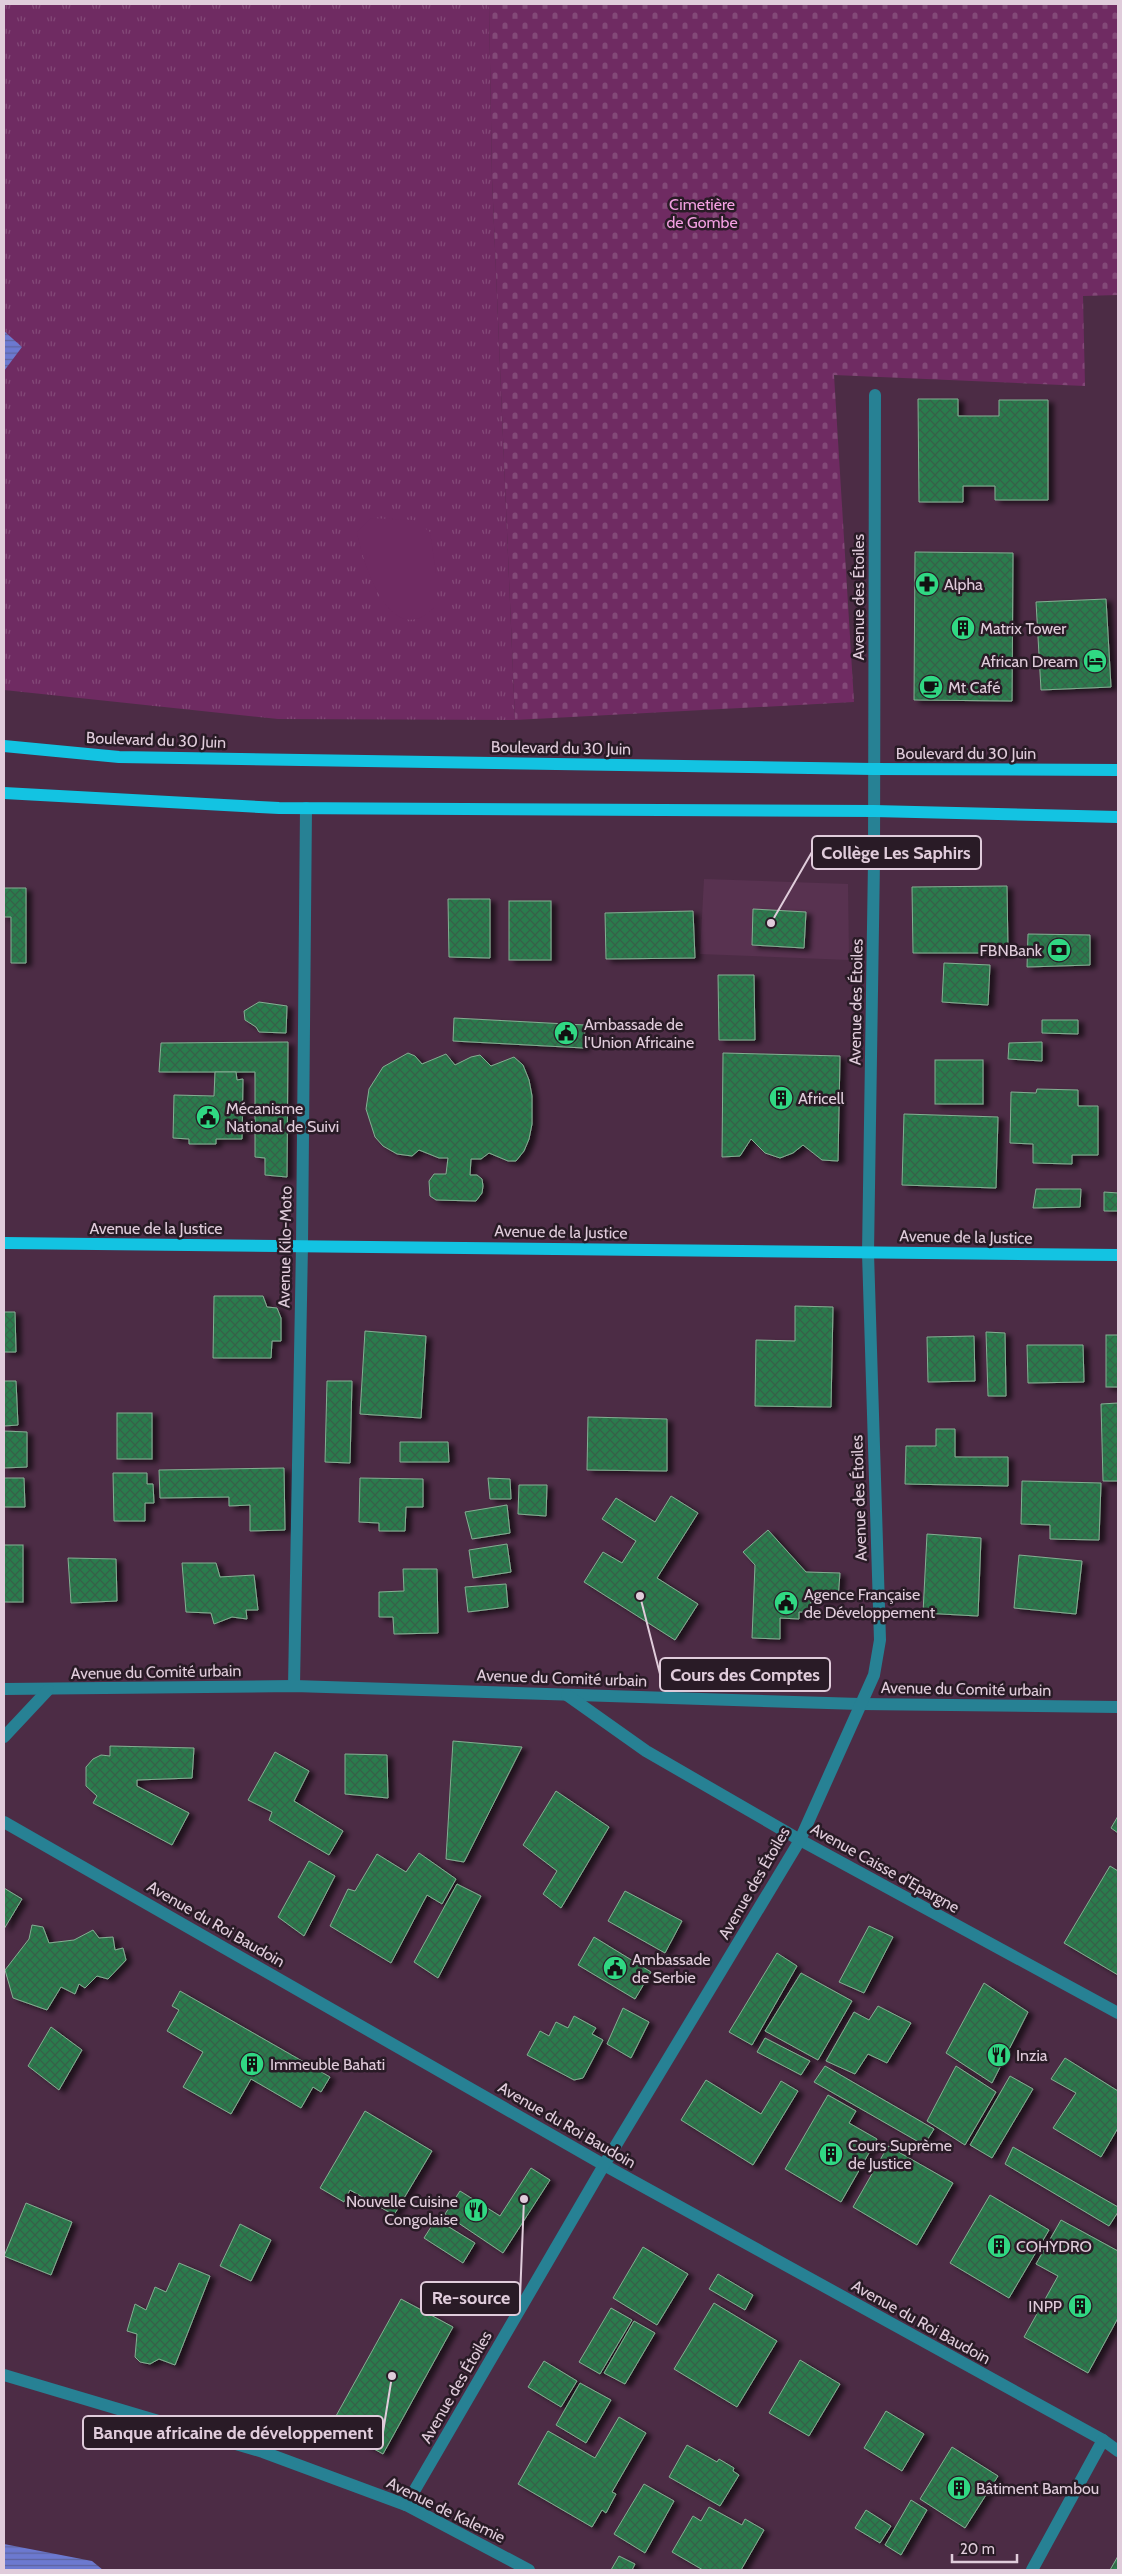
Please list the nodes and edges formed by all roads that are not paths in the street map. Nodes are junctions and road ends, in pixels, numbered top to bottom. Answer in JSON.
{"nodes":[{"id":1,"x":874,"y":395,"type":"dead end"},
{"id":2,"x":4,"y":746,"type":"edge"},
{"id":3,"x":873,"y":769,"type":"junction"},
{"id":4,"x":1118,"y":770,"type":"edge"},
{"id":5,"x":4,"y":794,"type":"edge"},
{"id":6,"x":306,"y":808,"type":"junction"},
{"id":7,"x":874,"y":811,"type":"junction"},
{"id":8,"x":1118,"y":817,"type":"edge"},
{"id":9,"x":4,"y":1243,"type":"edge"},
{"id":10,"x":302,"y":1245,"type":"junction"},
{"id":11,"x":868,"y":1253,"type":"junction"},
{"id":12,"x":1118,"y":1255,"type":"edge"},
{"id":13,"x":294,"y":1686,"type":"junction"},
{"id":14,"x":4,"y":1690,"type":"edge"},
{"id":15,"x":48,"y":1690,"type":"junction"},
{"id":16,"x":567,"y":1695,"type":"junction"},
{"id":17,"x":860,"y":1704,"type":"junction"},
{"id":18,"x":1118,"y":1707,"type":"edge"},
{"id":19,"x":4,"y":1737,"type":"edge"},
{"id":20,"x":4,"y":1822,"type":"edge"},
{"id":21,"x":800,"y":1840,"type":"junction"},
{"id":22,"x":1118,"y":2013,"type":"edge"},
{"id":23,"x":604,"y":2166,"type":"junction"},
{"id":24,"x":4,"y":2375,"type":"edge"},
{"id":25,"x":1103,"y":2440,"type":"junction"},
{"id":26,"x":1118,"y":2442,"type":"edge"},
{"id":27,"x":1118,"y":2451,"type":"edge"},
{"id":28,"x":406,"y":2505,"type":"junction"},
{"id":29,"x":529,"y":2570,"type":"edge"},
{"id":30,"x":1032,"y":2570,"type":"edge"}],
"edges":[{"from":1,"to":3,"type":"street","name":"Avenue des Étoiles"},
{"from":2,"to":3,"type":"main road","name":"Boulevard du 30 Juin"},
{"from":3,"to":4,"type":"main road","name":"Boulevard du 30 Juin"},
{"from":3,"to":7,"type":"street","name":"Avenue des Étoiles"},
{"from":5,"to":6,"type":"main road"},
{"from":6,"to":7,"type":"main road"},
{"from":6,"to":10,"type":"street","name":"Avenue Kilo-Moto"},
{"from":7,"to":8,"type":"main road"},
{"from":7,"to":11,"type":"street","name":"Avenue des Étoiles"},
{"from":9,"to":10,"type":"main road","name":"Avenue de la Justice"},
{"from":10,"to":11,"type":"main road","name":"Avenue de la Justice"},
{"from":10,"to":13,"type":"street","name":"Avenue Kilo-Moto"},
{"from":11,"to":12,"type":"main road","name":"Avenue de la Justice"},
{"from":11,"to":17,"type":"street","name":"Avenue des Étoiles"},
{"from":13,"to":15,"type":"street","name":"Avenue du Comité urbain"},
{"from":13,"to":16,"type":"street","name":"Avenue du Comité urbain"},
{"from":14,"to":15,"type":"street","name":"Avenue du Comité urbain"},
{"from":15,"to":19,"type":"street"},
{"from":16,"to":17,"type":"street","name":"Avenue du Comité urbain"},
{"from":16,"to":21,"type":"street","name":"Avenue Caisse d'Epargne"},
{"from":17,"to":18,"type":"street","name":"Avenue du Comité urbain"},
{"from":17,"to":21,"type":"street","name":"Avenue des Étoiles"},
{"from":20,"to":23,"type":"street","name":"Avenue du Roi Baudoin"},
{"from":21,"to":22,"type":"street","name":"Avenue Caisse d'Epargne"},
{"from":21,"to":23,"type":"street","name":"Avenue des Étoiles"},
{"from":23,"to":25,"type":"street","name":"Avenue du Roi Baudoin"},
{"from":23,"to":28,"type":"street","name":"Avenue des Étoiles"},
{"from":24,"to":28,"type":"street","name":"Avenue de Kalemie"},
{"from":25,"to":26,"type":"street"},
{"from":25,"to":27,"type":"street","name":"Avenue du Roi Baudoin"},
{"from":25,"to":30,"type":"street"},
{"from":28,"to":29,"type":"street","name":"Avenue de Kalemie"}]}
